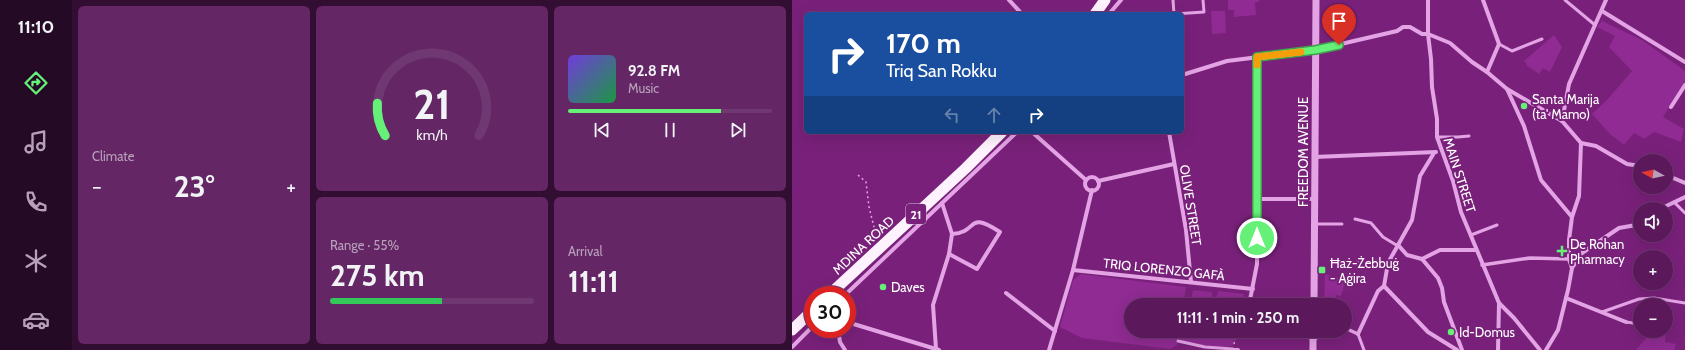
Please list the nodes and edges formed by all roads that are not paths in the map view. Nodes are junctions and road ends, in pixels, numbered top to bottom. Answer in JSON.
{"nodes":[{"id":1,"x":1009,"y":0,"type":"edge"},
{"id":2,"x":1105,"y":0,"type":"edge"},
{"id":3,"x":1121,"y":0,"type":"edge"},
{"id":4,"x":1173,"y":0,"type":"edge"},
{"id":5,"x":1203,"y":0,"type":"edge"},
{"id":6,"x":1316,"y":0,"type":"edge"},
{"id":7,"x":1428,"y":0,"type":"edge"},
{"id":8,"x":1483,"y":0,"type":"edge"},
{"id":9,"x":1565,"y":0,"type":"edge"},
{"id":10,"x":1606,"y":0,"type":"edge"},
{"id":11,"x":1602,"y":11,"type":"junction"},
{"id":12,"x":1020,"y":12,"type":"edge"},
{"id":13,"x":1096,"y":12,"type":"edge"},
{"id":14,"x":1111,"y":12,"type":"edge"},
{"id":15,"x":1174,"y":12,"type":"edge"},
{"id":16,"x":1184,"y":13,"type":"edge"},
{"id":17,"x":1595,"y":25,"type":"junction"},
{"id":18,"x":1428,"y":34,"type":"junction"},
{"id":19,"x":1542,"y":39,"type":"dead end"},
{"id":20,"x":1499,"y":44,"type":"junction"},
{"id":21,"x":1315,"y":50,"type":"junction"},
{"id":22,"x":1257,"y":57,"type":"junction"},
{"id":23,"x":1685,"y":62,"type":"edge"},
{"id":24,"x":1487,"y":72,"type":"junction"},
{"id":25,"x":1184,"y":74,"type":"edge"},
{"id":26,"x":1685,"y":85,"type":"edge"},
{"id":27,"x":1507,"y":89,"type":"junction"},
{"id":28,"x":1671,"y":107,"type":"dead end"},
{"id":29,"x":1562,"y":121,"type":"junction"},
{"id":30,"x":1000,"y":134,"type":"edge"},
{"id":31,"x":1014,"y":134,"type":"edge"},
{"id":32,"x":1034,"y":134,"type":"edge"},
{"id":33,"x":1169,"y":134,"type":"edge"},
{"id":34,"x":1469,"y":136,"type":"dead end"},
{"id":35,"x":1436,"y":137,"type":"junction"},
{"id":36,"x":1581,"y":143,"type":"junction"},
{"id":37,"x":1440,"y":150,"type":"junction"},
{"id":38,"x":1434,"y":153,"type":"junction"},
{"id":39,"x":1314,"y":157,"type":"junction"},
{"id":40,"x":1174,"y":164,"type":"junction"},
{"id":41,"x":1633,"y":165,"type":"edge"},
{"id":42,"x":1673,"y":178,"type":"edge"},
{"id":43,"x":1086,"y":180,"type":"junction"},
{"id":44,"x":1098,"y":181,"type":"junction"},
{"id":45,"x":1685,"y":183,"type":"edge"},
{"id":46,"x":1092,"y":190,"type":"junction"},
{"id":47,"x":1685,"y":197,"type":"edge"},
{"id":48,"x":1257,"y":199,"type":"junction"},
{"id":49,"x":1314,"y":199,"type":"junction"},
{"id":50,"x":1674,"y":202,"type":"joint"},
{"id":51,"x":942,"y":203,"type":"junction"},
{"id":52,"x":1685,"y":213,"type":"edge"},
{"id":53,"x":1572,"y":217,"type":"junction"},
{"id":54,"x":1355,"y":219,"type":"dead end"},
{"id":55,"x":1315,"y":224,"type":"junction"},
{"id":56,"x":1342,"y":224,"type":"dead end"},
{"id":57,"x":1497,"y":225,"type":"dead end"},
{"id":58,"x":1633,"y":226,"type":"edge"},
{"id":59,"x":952,"y":234,"type":"junction"},
{"id":60,"x":1471,"y":235,"type":"junction"},
{"id":61,"x":1399,"y":246,"type":"junction"},
{"id":62,"x":1476,"y":250,"type":"junction"},
{"id":63,"x":949,"y":254,"type":"junction"},
{"id":64,"x":1422,"y":259,"type":"junction"},
{"id":65,"x":1569,"y":259,"type":"junction"},
{"id":66,"x":1357,"y":262,"type":"dead end"},
{"id":67,"x":1388,"y":263,"type":"junction"},
{"id":68,"x":1482,"y":265,"type":"junction"},
{"id":69,"x":1572,"y":268,"type":"junction"},
{"id":70,"x":1073,"y":270,"type":"junction"},
{"id":71,"x":1191,"y":282,"type":"junction"},
{"id":72,"x":839,"y":286,"type":"edge"},
{"id":73,"x":854,"y":286,"type":"edge"},
{"id":74,"x":1384,"y":286,"type":"junction"},
{"id":75,"x":1253,"y":289,"type":"junction"},
{"id":76,"x":1006,"y":293,"type":"dead end"},
{"id":77,"x":1251,"y":298,"type":"edge"},
{"id":78,"x":1314,"y":298,"type":"edge"},
{"id":79,"x":1566,"y":298,"type":"junction"},
{"id":80,"x":1685,"y":302,"type":"edge"},
{"id":81,"x":1499,"y":304,"type":"junction"},
{"id":82,"x":1602,"y":312,"type":"junction"},
{"id":83,"x":804,"y":319,"type":"edge"},
{"id":84,"x":1626,"y":322,"type":"joint"},
{"id":85,"x":1633,"y":323,"type":"edge"},
{"id":86,"x":856,"y":325,"type":"edge"},
{"id":87,"x":792,"y":330,"type":"edge"},
{"id":88,"x":1055,"y":331,"type":"junction"},
{"id":89,"x":1352,"y":331,"type":"edge"},
{"id":90,"x":1358,"y":334,"type":"junction"},
{"id":91,"x":804,"y":335,"type":"edge"},
{"id":92,"x":839,"y":338,"type":"edge"},
{"id":93,"x":1316,"y":338,"type":"edge"},
{"id":94,"x":1313,"y":340,"type":"joint"},
{"id":95,"x":1178,"y":341,"type":"dead end"},
{"id":96,"x":792,"y":347,"type":"edge"},
{"id":97,"x":1449,"y":348,"type":"edge"},
{"id":98,"x":845,"y":350,"type":"edge"},
{"id":99,"x":938,"y":350,"type":"edge"},
{"id":100,"x":1049,"y":350,"type":"edge"},
{"id":101,"x":1234,"y":350,"type":"edge"},
{"id":102,"x":1313,"y":350,"type":"edge"},
{"id":103,"x":1364,"y":350,"type":"edge"},
{"id":104,"x":1457,"y":350,"type":"edge"},
{"id":105,"x":1462,"y":350,"type":"edge"},
{"id":106,"x":1498,"y":350,"type":"edge"},
{"id":107,"x":1540,"y":350,"type":"edge"},
{"id":108,"x":1546,"y":350,"type":"edge"}],
"edges":[{"from":1,"to":12,"type":"street"},
{"from":2,"to":13,"type":"highway"},
{"from":3,"to":14,"type":"street"},
{"from":4,"to":15,"type":"lane"},
{"from":5,"to":16,"type":"lane"},
{"from":6,"to":21,"type":"street","name":"FREEDOM AVENUE"},
{"from":7,"to":18,"type":"street","name":"MAIN STREET"},
{"from":8,"to":20,"type":"street"},
{"from":9,"to":17,"type":"lane"},
{"from":10,"to":11,"type":"street"},
{"from":11,"to":17,"type":"street"},
{"from":11,"to":23,"type":"street"},
{"from":17,"to":29,"type":"street"},
{"from":18,"to":21,"type":"street"},
{"from":18,"to":24,"type":"street"},
{"from":18,"to":35,"type":"street","name":"MAIN STREET"},
{"from":19,"to":20,"type":"lane"},
{"from":20,"to":24,"type":"street"},
{"from":21,"to":22,"type":"street"},
{"from":21,"to":39,"type":"street","name":"FREEDOM AVENUE"},
{"from":22,"to":25,"type":"street"},
{"from":22,"to":48,"type":"street"},
{"from":24,"to":27,"type":"street"},
{"from":26,"to":28,"type":"street"},
{"from":27,"to":29,"type":"street"},
{"from":27,"to":53,"type":"street"},
{"from":29,"to":36,"type":"street"},
{"from":30,"to":72,"type":"highway","name":"MDINA ROAD","number":"21"},
{"from":31,"to":51,"type":"street","name":"MDINA ROAD"},
{"from":32,"to":43,"type":"street"},
{"from":33,"to":40,"type":"street","name":"OLIVE STREET"},
{"from":34,"to":35,"type":"lane"},
{"from":35,"to":37,"type":"street","name":"MAIN STREET"},
{"from":36,"to":41,"type":"street"},
{"from":36,"to":53,"type":"street"},
{"from":37,"to":38,"type":"street"},
{"from":37,"to":60,"type":"street","name":"MAIN STREET"},
{"from":38,"to":39,"type":"street"},
{"from":38,"to":61,"type":"street"},
{"from":39,"to":49,"type":"street","name":"FREEDOM AVENUE"},
{"from":40,"to":44,"type":"street"},
{"from":40,"to":71,"type":"street","name":"OLIVE STREET"},
{"from":42,"to":45,"type":"street"},
{"from":43,"to":44,"type":"street"},
{"from":43,"to":46,"type":"street"},
{"from":44,"to":46,"type":"street"},
{"from":46,"to":70,"type":"street"},
{"from":47,"to":50,"type":"street"},
{"from":48,"to":49,"type":"street"},
{"from":48,"to":75,"type":"street"},
{"from":49,"to":55,"type":"street","name":"FREEDOM AVENUE"},
{"from":50,"to":52,"type":"lane"},
{"from":51,"to":59,"type":"street"},
{"from":51,"to":73,"type":"street","name":"MDINA ROAD"},
{"from":53,"to":65,"type":"street"},
{"from":54,"to":61,"type":"lane"},
{"from":55,"to":56,"type":"lane"},
{"from":55,"to":78,"type":"street","name":"FREEDOM AVENUE"},
{"from":57,"to":60,"type":"lane"},
{"from":58,"to":69,"type":"street"},
{"from":59,"to":63,"type":"street"},
{"from":59,"to":63,"type":"street"},
{"from":60,"to":62,"type":"street","name":"MAIN STREET"},
{"from":61,"to":64,"type":"street"},
{"from":61,"to":67,"type":"street"},
{"from":62,"to":64,"type":"street"},
{"from":62,"to":68,"type":"street","name":"MAIN STREET"},
{"from":63,"to":99,"type":"street"},
{"from":64,"to":105,"type":"street"},
{"from":65,"to":68,"type":"street"},
{"from":65,"to":69,"type":"street"},
{"from":66,"to":67,"type":"lane"},
{"from":67,"to":74,"type":"street"},
{"from":68,"to":81,"type":"street","name":"MAIN STREET"},
{"from":69,"to":79,"type":"street"},
{"from":70,"to":71,"type":"street","name":"TRIQ LORENZO GAFÀ"},
{"from":70,"to":88,"type":"street"},
{"from":71,"to":75,"type":"street","name":"TRIQ LORENZO GAFÀ"},
{"from":74,"to":90,"type":"street"},
{"from":74,"to":97,"type":"street"},
{"from":75,"to":77,"type":"street"},
{"from":76,"to":88,"type":"street"},
{"from":79,"to":82,"type":"street"},
{"from":79,"to":108,"type":"street"},
{"from":80,"to":82,"type":"lane"},
{"from":81,"to":106,"type":"street","name":"MAIN STREET"},
{"from":81,"to":107,"type":"street"},
{"from":82,"to":84,"type":"street"},
{"from":83,"to":87,"type":"highway"},
{"from":84,"to":85,"type":"lane"},
{"from":86,"to":99,"type":"street"},
{"from":88,"to":100,"type":"street"},
{"from":89,"to":90,"type":"street"},
{"from":90,"to":103,"type":"lane"},
{"from":91,"to":96,"type":"street"},
{"from":92,"to":98,"type":"street"},
{"from":93,"to":94,"type":"street"},
{"from":94,"to":102,"type":"street"},
{"from":95,"to":101,"type":"lane"},
{"from":97,"to":104,"type":"street"}]}
